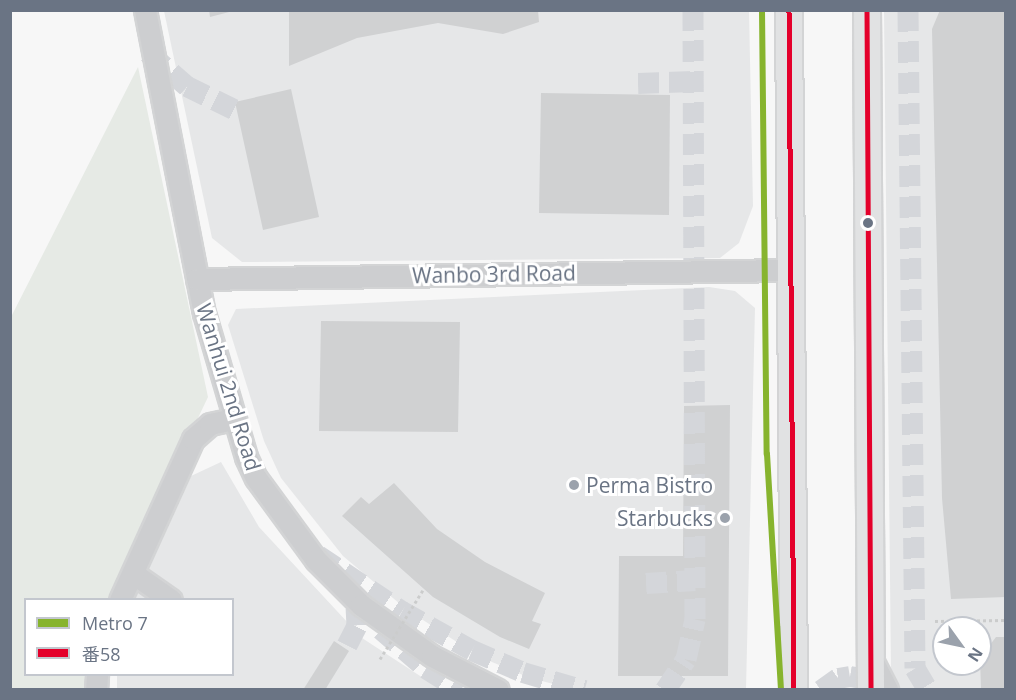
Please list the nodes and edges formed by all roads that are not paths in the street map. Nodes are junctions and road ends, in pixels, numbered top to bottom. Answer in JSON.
{"nodes":[{"id":1,"x":145,"y":10,"type":"edge"},
{"id":2,"x":789,"y":10,"type":"edge"},
{"id":3,"x":867,"y":10,"type":"edge"},
{"id":4,"x":790,"y":270,"type":"junction"},
{"id":5,"x":197,"y":279,"type":"junction"},
{"id":6,"x":234,"y":419,"type":"junction"},
{"id":7,"x":134,"y":574,"type":"junction"},
{"id":8,"x":121,"y":598,"type":"edge"},
{"id":9,"x":168,"y":598,"type":"edge"},
{"id":10,"x":869,"y":655,"type":"junction"},
{"id":11,"x":791,"y":685,"type":"edge"},
{"id":12,"x":498,"y":690,"type":"edge"},
{"id":13,"x":871,"y":690,"type":"edge"},
{"id":14,"x":887,"y":690,"type":"edge"}],
"edges":[{"from":1,"to":5,"type":"street","name":"Wanhui 2nd Road"},
{"from":2,"to":4,"type":"main road"},
{"from":3,"to":10,"type":"main road"},
{"from":4,"to":5,"type":"street","name":"Wanbo 3rd Road"},
{"from":4,"to":11,"type":"main road"},
{"from":5,"to":6,"type":"street","name":"Wanhui 2nd Road"},
{"from":6,"to":7,"type":"street"},
{"from":6,"to":12,"type":"street","name":"Wanhui 2nd Road"},
{"from":7,"to":8,"type":"street"},
{"from":7,"to":9,"type":"street"},
{"from":10,"to":13,"type":"main road"},
{"from":10,"to":14,"type":"street"}]}
